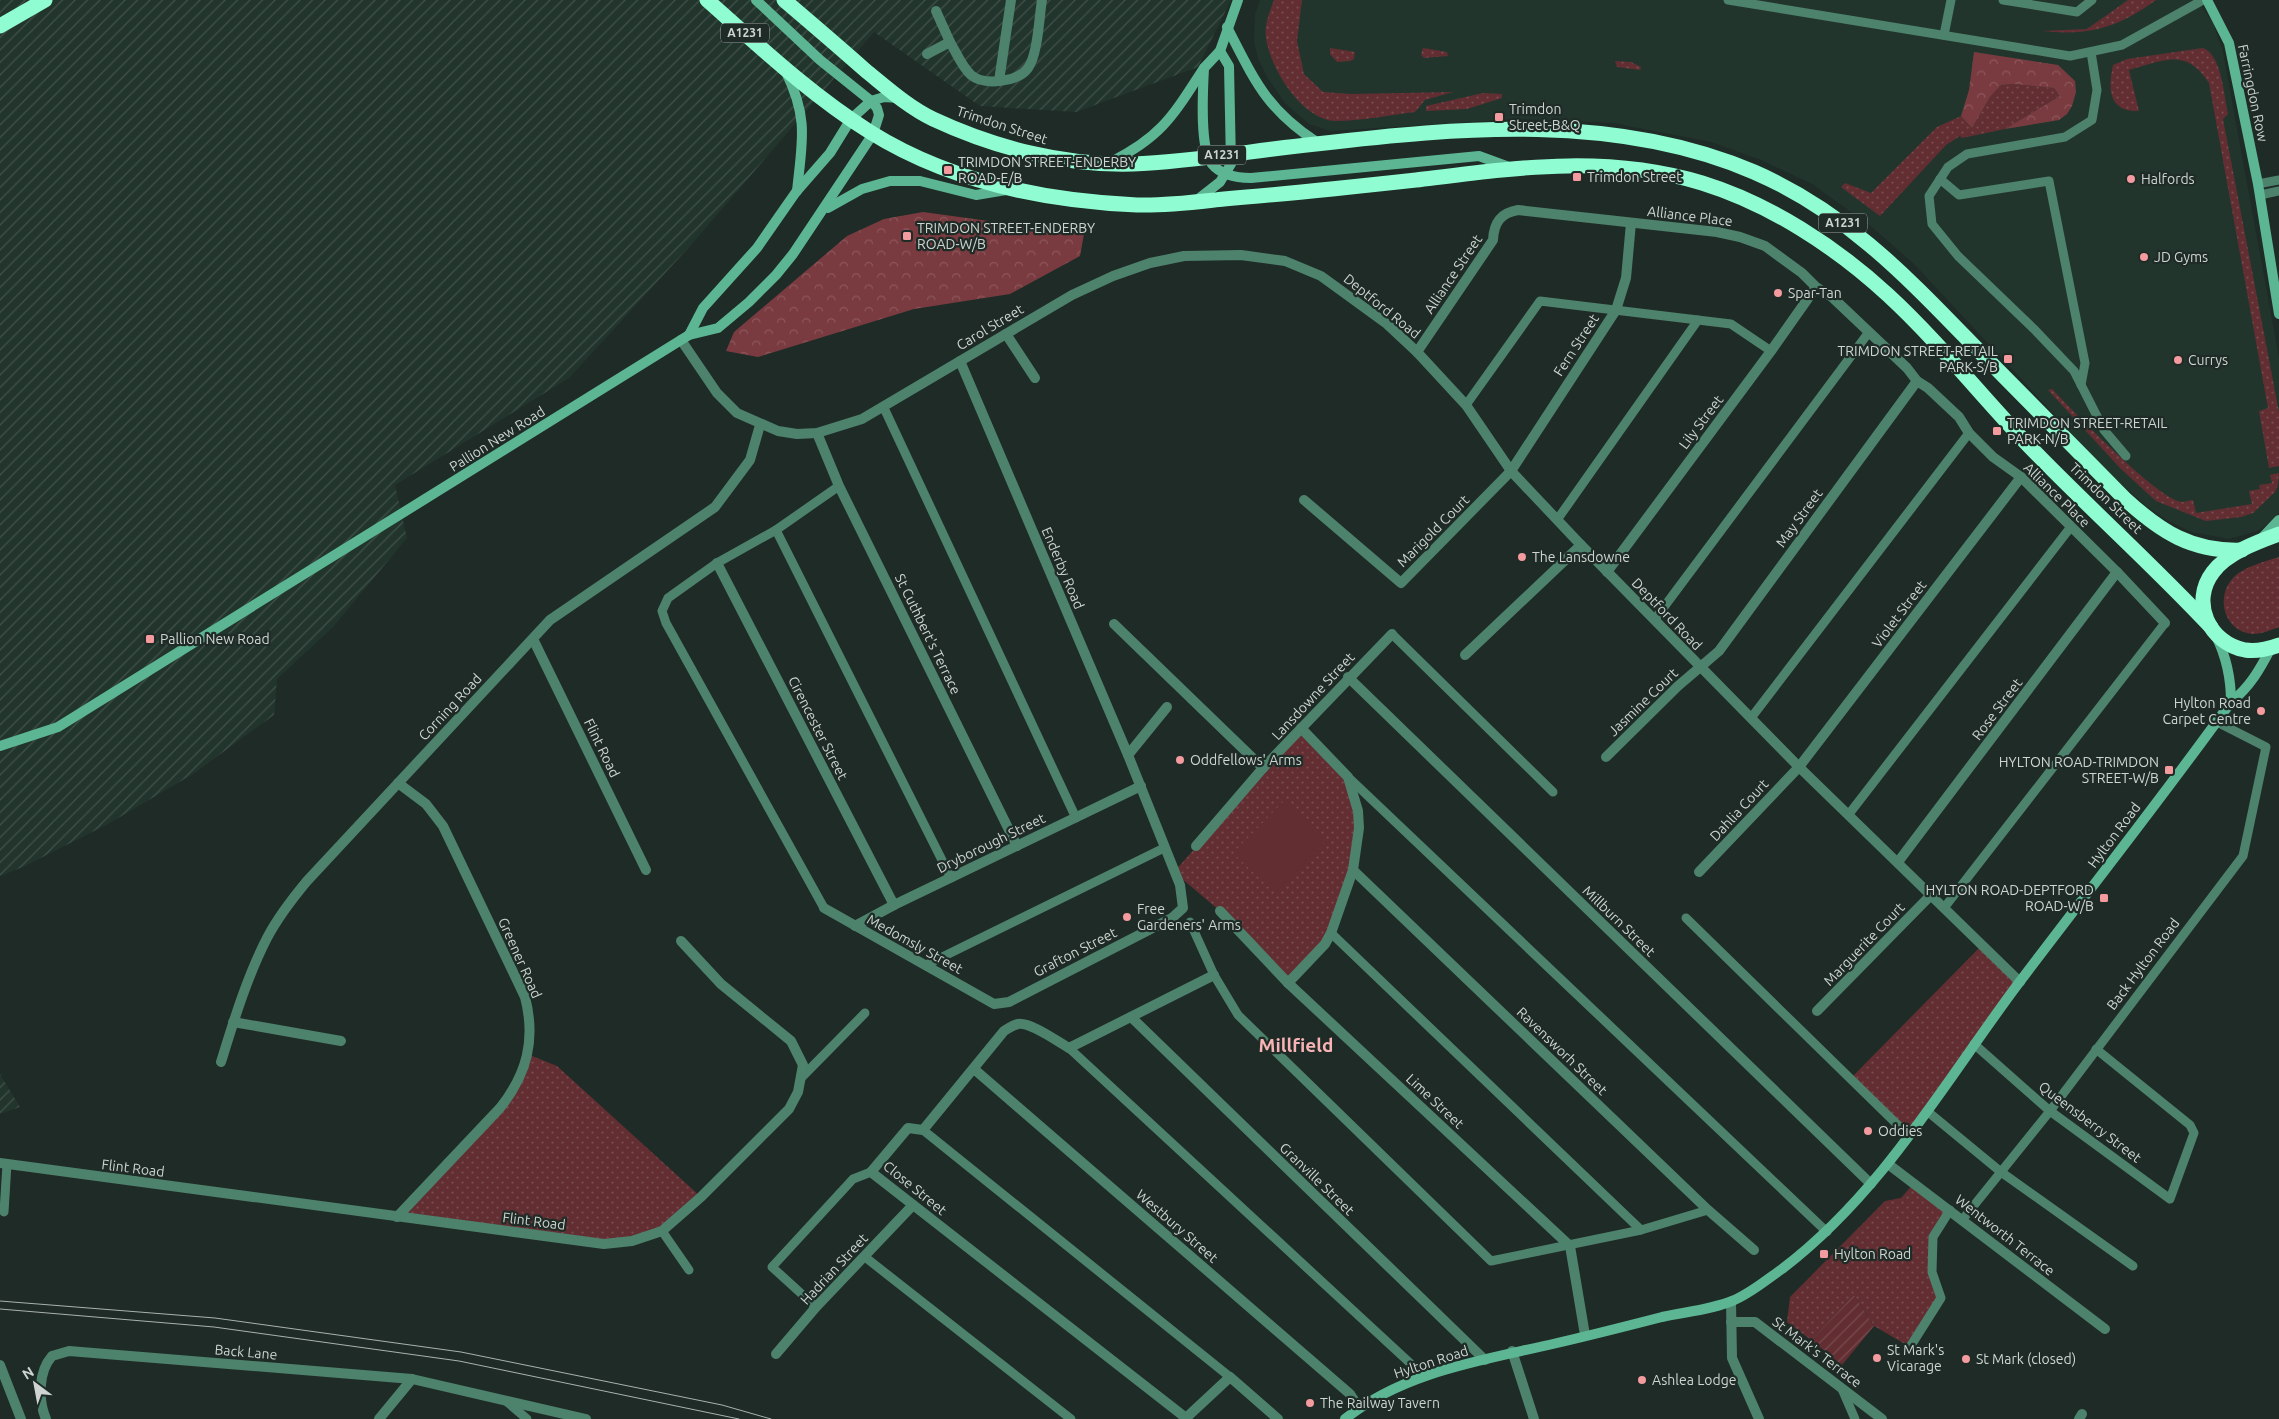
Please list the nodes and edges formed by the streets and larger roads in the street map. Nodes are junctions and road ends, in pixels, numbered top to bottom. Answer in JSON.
{"nodes":[{"id":1,"x":45,"y":0,"type":"edge"},
{"id":2,"x":707,"y":0,"type":"edge"},
{"id":3,"x":756,"y":0,"type":"edge"},
{"id":4,"x":784,"y":0,"type":"edge"},
{"id":5,"x":1010,"y":0,"type":"edge"},
{"id":6,"x":1042,"y":0,"type":"edge"},
{"id":7,"x":1238,"y":0,"type":"edge"},
{"id":8,"x":2205,"y":0,"type":"edge"},
{"id":9,"x":936,"y":11,"type":"dead end"},
{"id":10,"x":0,"y":26,"type":"edge"},
{"id":11,"x":1227,"y":27,"type":"junction"},
{"id":12,"x":950,"y":42,"type":"junction"},
{"id":13,"x":1220,"y":51,"type":"junction"},
{"id":14,"x":926,"y":54,"type":"dead end"},
{"id":15,"x":782,"y":66,"type":"junction"},
{"id":16,"x":1204,"y":68,"type":"junction"},
{"id":17,"x":999,"y":81,"type":"junction"},
{"id":18,"x":899,"y":98,"type":"junction"},
{"id":19,"x":871,"y":101,"type":"junction"},
{"id":20,"x":851,"y":119,"type":"junction"},
{"id":21,"x":873,"y":134,"type":"junction"},
{"id":22,"x":1318,"y":143,"type":"junction"},
{"id":23,"x":1232,"y":154,"type":"junction"},
{"id":24,"x":1208,"y":157,"type":"junction"},
{"id":25,"x":1108,"y":163,"type":"junction"},
{"id":26,"x":1513,"y":168,"type":"junction"},
{"id":27,"x":1227,"y":174,"type":"junction"},
{"id":28,"x":1007,"y":189,"type":"junction"},
{"id":29,"x":796,"y":192,"type":"junction"},
{"id":30,"x":1192,"y":202,"type":"junction"},
{"id":31,"x":823,"y":211,"type":"junction"},
{"id":32,"x":1508,"y":212,"type":"joint"},
{"id":33,"x":1631,"y":222,"type":"junction"},
{"id":34,"x":1241,"y":255,"type":"joint"},
{"id":35,"x":1816,"y":287,"type":"junction"},
{"id":36,"x":2279,"y":314,"type":"edge"},
{"id":37,"x":1006,"y":334,"type":"junction"},
{"id":38,"x":685,"y":338,"type":"junction"},
{"id":39,"x":1417,"y":352,"type":"junction"},
{"id":40,"x":960,"y":361,"type":"junction"},
{"id":41,"x":1035,"y":378,"type":"dead end"},
{"id":42,"x":1917,"y":381,"type":"junction"},
{"id":43,"x":760,"y":425,"type":"junction"},
{"id":44,"x":817,"y":433,"type":"junction"},
{"id":45,"x":1511,"y":471,"type":"junction"},
{"id":46,"x":2021,"y":477,"type":"junction"},
{"id":47,"x":1304,"y":500,"type":"dead end"},
{"id":48,"x":2279,"y":520,"type":"edge"},
{"id":49,"x":2279,"y":534,"type":"edge"},
{"id":50,"x":1581,"y":545,"type":"junction"},
{"id":51,"x":2249,"y":547,"type":"junction"},
{"id":52,"x":717,"y":564,"type":"road end"},
{"id":53,"x":1607,"y":572,"type":"junction"},
{"id":54,"x":2117,"y":572,"type":"junction"},
{"id":55,"x":2165,"y":623,"type":"road end"},
{"id":56,"x":1114,"y":624,"type":"dead end"},
{"id":57,"x":2212,"y":628,"type":"junction"},
{"id":58,"x":1392,"y":634,"type":"road end"},
{"id":59,"x":533,"y":639,"type":"junction"},
{"id":60,"x":2275,"y":648,"type":"edge"},
{"id":61,"x":1465,"y":655,"type":"dead end"},
{"id":62,"x":1699,"y":667,"type":"junction"},
{"id":63,"x":1348,"y":678,"type":"junction"},
{"id":64,"x":2231,"y":702,"type":"junction"},
{"id":65,"x":1167,"y":707,"type":"dead end"},
{"id":66,"x":1301,"y":728,"type":"junction"},
{"id":67,"x":0,"y":746,"type":"edge"},
{"id":68,"x":1128,"y":755,"type":"junction"},
{"id":69,"x":1606,"y":757,"type":"dead end"},
{"id":70,"x":1799,"y":767,"type":"junction"},
{"id":71,"x":1263,"y":768,"type":"junction"},
{"id":72,"x":398,"y":782,"type":"junction"},
{"id":73,"x":1141,"y":786,"type":"junction"},
{"id":74,"x":1017,"y":846,"type":"junction"},
{"id":75,"x":1196,"y":846,"type":"dead end"},
{"id":76,"x":1898,"y":862,"type":"junction"},
{"id":77,"x":646,"y":870,"type":"dead end"},
{"id":78,"x":1353,"y":870,"type":"junction"},
{"id":79,"x":1700,"y":872,"type":"dead end"},
{"id":80,"x":1930,"y":896,"type":"junction"},
{"id":81,"x":894,"y":905,"type":"junction"},
{"id":82,"x":824,"y":908,"type":"road end"},
{"id":83,"x":1220,"y":910,"type":"dead end"},
{"id":84,"x":855,"y":926,"type":"junction"},
{"id":85,"x":681,"y":941,"type":"dead end"},
{"id":86,"x":1214,"y":975,"type":"road end"},
{"id":87,"x":1288,"y":982,"type":"junction"},
{"id":88,"x":2020,"y":982,"type":"junction"},
{"id":89,"x":994,"y":1004,"type":"joint"},
{"id":90,"x":1817,"y":1011,"type":"dead end"},
{"id":91,"x":1131,"y":1017,"type":"junction"},
{"id":92,"x":234,"y":1022,"type":"junction"},
{"id":93,"x":341,"y":1041,"type":"dead end"},
{"id":94,"x":221,"y":1062,"type":"dead end"},
{"id":95,"x":974,"y":1069,"type":"junction"},
{"id":96,"x":3,"y":1164,"type":"edge"},
{"id":97,"x":1888,"y":1164,"type":"junction"},
{"id":98,"x":1871,"y":1184,"type":"junction"},
{"id":99,"x":913,"y":1205,"type":"junction"},
{"id":100,"x":397,"y":1217,"type":"junction"},
{"id":101,"x":1754,"y":1250,"type":"dead end"},
{"id":102,"x":1731,"y":1302,"type":"junction"},
{"id":103,"x":1731,"y":1322,"type":"junction"},
{"id":104,"x":2105,"y":1330,"type":"dead end"},
{"id":105,"x":1585,"y":1335,"type":"junction"},
{"id":106,"x":1512,"y":1351,"type":"junction"},
{"id":107,"x":776,"y":1354,"type":"dead end"},
{"id":108,"x":1485,"y":1360,"type":"junction"},
{"id":109,"x":1,"y":1369,"type":"edge"},
{"id":110,"x":412,"y":1380,"type":"junction"},
{"id":111,"x":1359,"y":1408,"type":"junction"},
{"id":112,"x":384,"y":1417,"type":"edge"},
{"id":113,"x":1186,"y":1418,"type":"edge"},
{"id":114,"x":21,"y":1419,"type":"edge"},
{"id":115,"x":46,"y":1419,"type":"edge"},
{"id":116,"x":586,"y":1419,"type":"edge"},
{"id":117,"x":1278,"y":1419,"type":"edge"},
{"id":118,"x":1345,"y":1419,"type":"edge"},
{"id":119,"x":1534,"y":1419,"type":"edge"},
{"id":120,"x":1759,"y":1419,"type":"edge"},
{"id":121,"x":1882,"y":1419,"type":"edge"}],
"edges":[{"from":1,"to":10,"type":"highway"},
{"from":2,"to":15,"type":"highway","number":"A1231"},
{"from":3,"to":19,"type":"street"},
{"from":4,"to":18,"type":"highway","number":"A1231"},
{"from":5,"to":17,"type":"street"},
{"from":6,"to":17,"type":"street"},
{"from":7,"to":11,"type":"street"},
{"from":8,"to":36,"type":"street","name":"Farringdon Row"},
{"from":9,"to":12,"type":"street"},
{"from":11,"to":13,"type":"street"},
{"from":11,"to":22,"type":"street"},
{"from":12,"to":14,"type":"street"},
{"from":12,"to":17,"type":"street"},
{"from":13,"to":16,"type":"street"},
{"from":13,"to":23,"type":"street"},
{"from":15,"to":20,"type":"highway","number":"A1231"},
{"from":15,"to":29,"type":"street"},
{"from":16,"to":24,"type":"street"},
{"from":16,"to":25,"type":"street"},
{"from":18,"to":19,"type":"street"},
{"from":18,"to":25,"type":"highway","name":"Trimdon Street","number":"A1231"},
{"from":19,"to":20,"type":"street"},
{"from":19,"to":21,"type":"street"},
{"from":20,"to":21,"type":"highway","number":"A1231"},
{"from":20,"to":29,"type":"street"},
{"from":21,"to":28,"type":"highway","number":"A1231"},
{"from":21,"to":31,"type":"street","name":"Pallion New Road"},
{"from":22,"to":23,"type":"highway","name":"Trimdon Street","number":"A1231"},
{"from":22,"to":51,"type":"highway","name":"Trimdon Street","number":"A1231"},
{"from":23,"to":24,"type":"highway","name":"Trimdon Street","number":"A1231"},
{"from":23,"to":27,"type":"street"},
{"from":24,"to":25,"type":"highway","name":"Trimdon Street","number":"A1231"},
{"from":24,"to":27,"type":"street"},
{"from":26,"to":27,"type":"street"},
{"from":26,"to":30,"type":"highway","name":"Trimdon Street","number":"A1231"},
{"from":26,"to":57,"type":"highway","name":"Trimdon Street","number":"A1231"},
{"from":27,"to":30,"type":"street"},
{"from":28,"to":30,"type":"highway","name":"Trimdon Street","number":"A1231"},
{"from":28,"to":31,"type":"street","name":"Pallion New Road"},
{"from":29,"to":38,"type":"street"},
{"from":31,"to":38,"type":"street","name":"Pallion New Road"},
{"from":32,"to":33,"type":"street","name":"Alliance Place"},
{"from":32,"to":39,"type":"street","name":"Alliance Street"},
{"from":33,"to":35,"type":"street","name":"Alliance Place"},
{"from":33,"to":45,"type":"street","name":"Fern Street"},
{"from":34,"to":37,"type":"street","name":"Carol Street"},
{"from":34,"to":39,"type":"street","name":"Deptford Road"},
{"from":35,"to":42,"type":"street","name":"Alliance Place"},
{"from":35,"to":53,"type":"street","name":"Lily Street"},
{"from":37,"to":40,"type":"street","name":"Carol Street"},
{"from":37,"to":41,"type":"street"},
{"from":38,"to":43,"type":"street","name":"Carol Street"},
{"from":38,"to":67,"type":"street","name":"Pallion New Road"},
{"from":39,"to":45,"type":"street","name":"Deptford Road"},
{"from":40,"to":44,"type":"street","name":"Carol Street"},
{"from":40,"to":68,"type":"street","name":"Enderby Road"},
{"from":42,"to":46,"type":"street","name":"Alliance Place"},
{"from":42,"to":62,"type":"street","name":"May Street"},
{"from":43,"to":44,"type":"street","name":"Carol Street"},
{"from":43,"to":59,"type":"street","name":"Corning Road"},
{"from":44,"to":74,"type":"street","name":"St Cuthbert's Terrace"},
{"from":45,"to":47,"type":"street","name":"Marigold Court"},
{"from":45,"to":50,"type":"street","name":"Deptford Road"},
{"from":46,"to":54,"type":"street","name":"Alliance Place"},
{"from":46,"to":70,"type":"street","name":"Violet Street"},
{"from":48,"to":51,"type":"street"},
{"from":49,"to":51,"type":"highway"},
{"from":50,"to":53,"type":"street","name":"Deptford Road"},
{"from":50,"to":61,"type":"street"},
{"from":51,"to":57,"type":"highway"},
{"from":52,"to":81,"type":"street","name":"Cirencester Street"},
{"from":53,"to":62,"type":"street","name":"Deptford Road"},
{"from":54,"to":55,"type":"street","name":"Alliance Place"},
{"from":54,"to":76,"type":"street","name":"Rose Street"},
{"from":56,"to":71,"type":"street"},
{"from":57,"to":60,"type":"highway","name":"Trimdon Street"},
{"from":57,"to":64,"type":"street"},
{"from":58,"to":63,"type":"street","name":"Lansdowne Street"},
{"from":59,"to":72,"type":"street","name":"Corning Road"},
{"from":59,"to":77,"type":"street","name":"Flint Road"},
{"from":60,"to":64,"type":"street","name":"Hylton Road"},
{"from":62,"to":69,"type":"street","name":"Jasmine Court"},
{"from":62,"to":70,"type":"street","name":"Deptford Road"},
{"from":63,"to":66,"type":"street","name":"Lansdowne Street"},
{"from":63,"to":98,"type":"street","name":"Millburn Street"},
{"from":64,"to":88,"type":"street","name":"Hylton Road"},
{"from":65,"to":68,"type":"street"},
{"from":66,"to":71,"type":"street","name":"Lansdowne Street"},
{"from":66,"to":78,"type":"street"},
{"from":68,"to":73,"type":"street","name":"Enderby Road"},
{"from":70,"to":76,"type":"street","name":"Deptford Road"},
{"from":70,"to":79,"type":"street","name":"Dahlia Court"},
{"from":71,"to":75,"type":"street","name":"Lansdowne Street"},
{"from":72,"to":92,"type":"street","name":"Corning Road"},
{"from":72,"to":100,"type":"street","name":"Greener Road"},
{"from":73,"to":74,"type":"street","name":"Dryborough Street"},
{"from":73,"to":89,"type":"street","name":"Grafton Street"},
{"from":74,"to":81,"type":"street","name":"Dryborough Street"},
{"from":76,"to":80,"type":"street","name":"Deptford Road"},
{"from":78,"to":87,"type":"street"},
{"from":78,"to":101,"type":"street","name":"Ravensworh Street"},
{"from":80,"to":88,"type":"street","name":"Deptford Road"},
{"from":80,"to":90,"type":"street","name":"Marguerite Court"},
{"from":81,"to":84,"type":"street","name":"Dryborough Street"},
{"from":82,"to":84,"type":"street","name":"Medomsly Street"},
{"from":83,"to":87,"type":"street","name":"Lime Street"},
{"from":84,"to":89,"type":"street","name":"Medomsly Street"},
{"from":85,"to":100,"type":"street","name":"Flint Road"},
{"from":86,"to":91,"type":"street"},
{"from":87,"to":105,"type":"street","name":"Lime Street"},
{"from":88,"to":97,"type":"street","name":"Hylton Road"},
{"from":91,"to":95,"type":"street"},
{"from":91,"to":108,"type":"street","name":"Granville Street"},
{"from":92,"to":93,"type":"street"},
{"from":92,"to":94,"type":"street","name":"Corning Road"},
{"from":95,"to":99,"type":"street","name":"Close Street"},
{"from":95,"to":111,"type":"street","name":"Westbury Street"},
{"from":96,"to":100,"type":"street","name":"Flint Road"},
{"from":97,"to":98,"type":"street","name":"Hylton Road"},
{"from":97,"to":104,"type":"street","name":"Wentworth Terrace"},
{"from":98,"to":102,"type":"street","name":"Hylton Road"},
{"from":99,"to":107,"type":"street","name":"Hadrian Street"},
{"from":99,"to":113,"type":"street","name":"Close Street"},
{"from":102,"to":103,"type":"street"},
{"from":102,"to":105,"type":"street","name":"Hylton Road"},
{"from":103,"to":120,"type":"street"},
{"from":103,"to":121,"type":"street","name":"St Mark's Terrace"},
{"from":105,"to":106,"type":"street","name":"Hylton Road"},
{"from":106,"to":108,"type":"street","name":"Hylton Road"},
{"from":106,"to":119,"type":"street"},
{"from":108,"to":111,"type":"street","name":"Hylton Road"},
{"from":109,"to":114,"type":"street"},
{"from":110,"to":112,"type":"street"},
{"from":110,"to":115,"type":"street","name":"Back Lane"},
{"from":110,"to":116,"type":"street","name":"Back Lane"},
{"from":111,"to":118,"type":"street","name":"Hylton Road"},
{"from":113,"to":117,"type":"street","name":"Close Street"}]}
